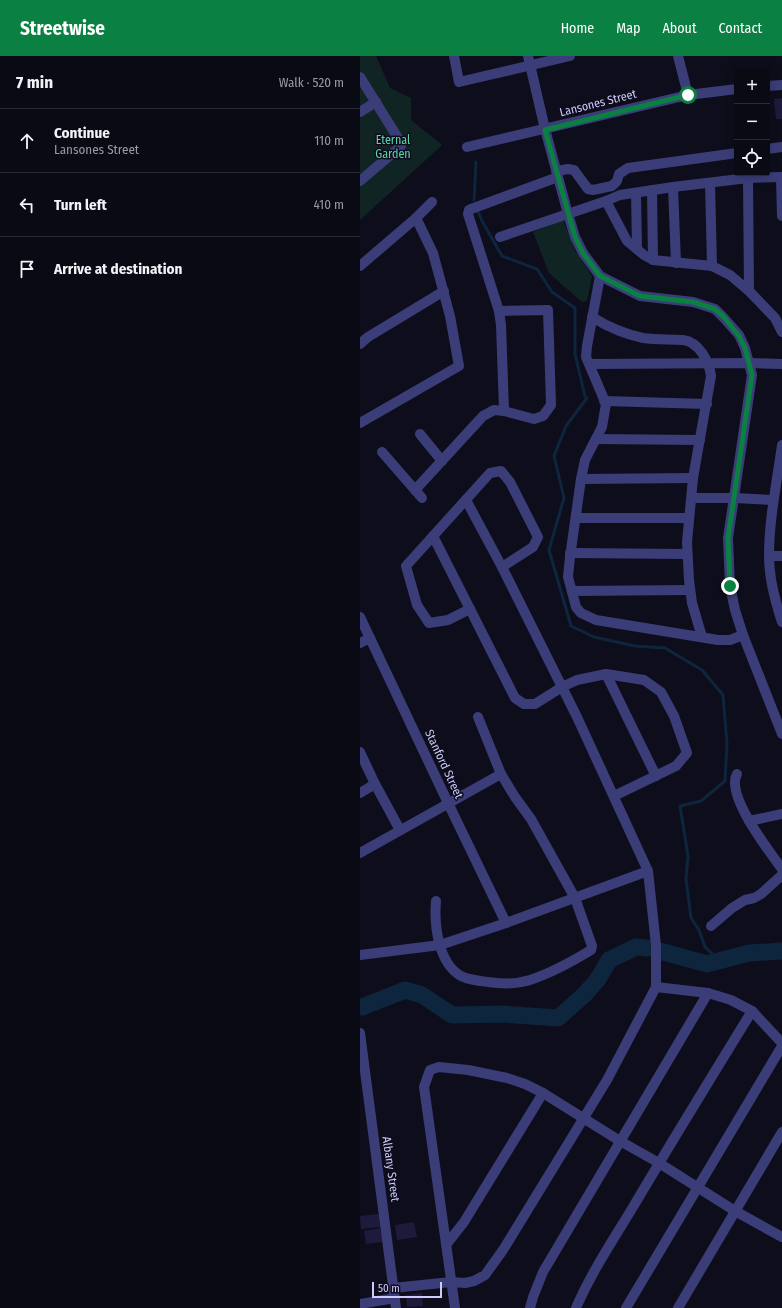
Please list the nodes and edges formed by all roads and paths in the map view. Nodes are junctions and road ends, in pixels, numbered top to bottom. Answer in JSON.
{"nodes":[{"id":1,"x":454,"y":56,"type":"edge"},
{"id":2,"x":570,"y":56,"type":"edge"},
{"id":3,"x":678,"y":56,"type":"edge"},
{"id":4,"x":529,"y":61,"type":"edge"},
{"id":5,"x":360,"y":77,"type":"edge"},
{"id":6,"x":782,"y":85,"type":"edge"},
{"id":7,"x":770,"y":86,"type":"edge"},
{"id":8,"x":734,"y":89,"type":"edge"},
{"id":9,"x":688,"y":95,"type":"junction"},
{"id":10,"x":376,"y":102,"type":"junction"},
{"id":11,"x":360,"y":112,"type":"edge"},
{"id":12,"x":545,"y":130,"type":"junction"},
{"id":13,"x":782,"y":146,"type":"edge"},
{"id":14,"x":467,"y":147,"type":"dead end"},
{"id":15,"x":770,"y":148,"type":"edge"},
{"id":16,"x":734,"y":153,"type":"edge"},
{"id":17,"x":557,"y":174,"type":"junction"},
{"id":18,"x":781,"y":177,"type":"edge"},
{"id":19,"x":748,"y":178,"type":"junction"},
{"id":20,"x":360,"y":181,"type":"edge"},
{"id":21,"x":710,"y":183,"type":"junction"},
{"id":22,"x":673,"y":187,"type":"junction"},
{"id":23,"x":652,"y":190,"type":"junction"},
{"id":24,"x":636,"y":193,"type":"junction"},
{"id":25,"x":606,"y":201,"type":"junction"},
{"id":26,"x":432,"y":202,"type":"dead end"},
{"id":27,"x":568,"y":214,"type":"junction"},
{"id":28,"x":782,"y":216,"type":"edge"},
{"id":29,"x":416,"y":218,"type":"junction"},
{"id":30,"x":500,"y":237,"type":"dead end"},
{"id":31,"x":636,"y":249,"type":"junction"},
{"id":32,"x":653,"y":260,"type":"junction"},
{"id":33,"x":676,"y":263,"type":"junction"},
{"id":34,"x":360,"y":266,"type":"edge"},
{"id":35,"x":712,"y":266,"type":"junction"},
{"id":36,"x":600,"y":276,"type":"junction"},
{"id":37,"x":444,"y":291,"type":"junction"},
{"id":38,"x":749,"y":291,"type":"junction"},
{"id":39,"x":499,"y":311,"type":"junction"},
{"id":40,"x":592,"y":317,"type":"junction"},
{"id":41,"x":782,"y":332,"type":"edge"},
{"id":42,"x":360,"y":344,"type":"edge"},
{"id":43,"x":750,"y":362,"type":"junction"},
{"id":44,"x":708,"y":363,"type":"junction"},
{"id":45,"x":590,"y":364,"type":"junction"},
{"id":46,"x":782,"y":364,"type":"edge"},
{"id":47,"x":604,"y":401,"type":"junction"},
{"id":48,"x":706,"y":404,"type":"junction"},
{"id":49,"x":504,"y":411,"type":"junction"},
{"id":50,"x":360,"y":422,"type":"edge"},
{"id":51,"x":420,"y":434,"type":"dead end"},
{"id":52,"x":596,"y":439,"type":"junction"},
{"id":53,"x":700,"y":440,"type":"junction"},
{"id":54,"x":782,"y":445,"type":"edge"},
{"id":55,"x":382,"y":452,"type":"dead end"},
{"id":56,"x":442,"y":461,"type":"junction"},
{"id":57,"x":693,"y":478,"type":"junction"},
{"id":58,"x":580,"y":479,"type":"junction"},
{"id":59,"x":779,"y":479,"type":"edge"},
{"id":60,"x":415,"y":490,"type":"junction"},
{"id":61,"x":422,"y":498,"type":"dead end"},
{"id":62,"x":692,"y":498,"type":"junction"},
{"id":63,"x":734,"y":498,"type":"junction"},
{"id":64,"x":466,"y":500,"type":"junction"},
{"id":65,"x":773,"y":500,"type":"junction"},
{"id":66,"x":576,"y":518,"type":"junction"},
{"id":67,"x":689,"y":518,"type":"junction"},
{"id":68,"x":777,"y":518,"type":"edge"},
{"id":69,"x":433,"y":536,"type":"junction"},
{"id":70,"x":570,"y":553,"type":"junction"},
{"id":71,"x":687,"y":554,"type":"junction"},
{"id":72,"x":769,"y":556,"type":"junction"},
{"id":73,"x":782,"y":556,"type":"edge"},
{"id":74,"x":502,"y":567,"type":"junction"},
{"id":75,"x":690,"y":590,"type":"junction"},
{"id":76,"x":572,"y":591,"type":"junction"},
{"id":77,"x":778,"y":594,"type":"edge"},
{"id":78,"x":470,"y":609,"type":"junction"},
{"id":79,"x":360,"y":617,"type":"edge"},
{"id":80,"x":782,"y":622,"type":"edge"},
{"id":81,"x":743,"y":635,"type":"junction"},
{"id":82,"x":702,"y":637,"type":"junction"},
{"id":83,"x":370,"y":638,"type":"junction"},
{"id":84,"x":360,"y":643,"type":"edge"},
{"id":85,"x":606,"y":674,"type":"junction"},
{"id":86,"x":562,"y":687,"type":"junction"},
{"id":87,"x":478,"y":717,"type":"dead end"},
{"id":88,"x":782,"y":734,"type":"edge"},
{"id":89,"x":360,"y":752,"type":"edge"},
{"id":90,"x":501,"y":774,"type":"junction"},
{"id":91,"x":737,"y":774,"type":"dead end"},
{"id":92,"x":656,"y":776,"type":"junction"},
{"id":93,"x":375,"y":784,"type":"junction"},
{"id":94,"x":360,"y":793,"type":"edge"},
{"id":95,"x":614,"y":796,"type":"junction"},
{"id":96,"x":448,"y":803,"type":"junction"},
{"id":97,"x":782,"y":814,"type":"edge"},
{"id":98,"x":749,"y":821,"type":"junction"},
{"id":99,"x":400,"y":830,"type":"junction"},
{"id":100,"x":360,"y":853,"type":"edge"},
{"id":101,"x":782,"y":870,"type":"edge"},
{"id":102,"x":648,"y":871,"type":"junction"},
{"id":103,"x":782,"y":875,"type":"edge"},
{"id":104,"x":575,"y":898,"type":"junction"},
{"id":105,"x":436,"y":901,"type":"dead end"},
{"id":106,"x":506,"y":923,"type":"junction"},
{"id":107,"x":712,"y":926,"type":"dead end"},
{"id":108,"x":440,"y":945,"type":"junction"},
{"id":109,"x":360,"y":955,"type":"edge"},
{"id":110,"x":656,"y":987,"type":"junction"},
{"id":111,"x":708,"y":993,"type":"junction"},
{"id":112,"x":752,"y":1011,"type":"junction"},
{"id":113,"x":360,"y":1033,"type":"edge"},
{"id":114,"x":782,"y":1043,"type":"edge"},
{"id":115,"x":782,"y":1046,"type":"edge"},
{"id":116,"x":543,"y":1093,"type":"junction"},
{"id":117,"x":583,"y":1117,"type":"junction"},
{"id":118,"x":782,"y":1132,"type":"edge"},
{"id":119,"x":620,"y":1140,"type":"junction"},
{"id":120,"x":659,"y":1163,"type":"junction"},
{"id":121,"x":698,"y":1187,"type":"junction"},
{"id":122,"x":735,"y":1211,"type":"junction"},
{"id":123,"x":782,"y":1238,"type":"edge"},
{"id":124,"x":446,"y":1245,"type":"junction"},
{"id":125,"x":451,"y":1282,"type":"junction"},
{"id":126,"x":394,"y":1298,"type":"edge"},
{"id":127,"x":360,"y":1304,"type":"edge"},
{"id":128,"x":455,"y":1308,"type":"edge"},
{"id":129,"x":530,"y":1308,"type":"edge"},
{"id":130,"x":576,"y":1308,"type":"edge"},
{"id":131,"x":626,"y":1308,"type":"edge"},
{"id":132,"x":678,"y":1308,"type":"edge"}],
"edges":[{"from":1,"to":4,"type":"street"},
{"from":2,"to":4,"type":"street"},
{"from":3,"to":9,"type":"street"},
{"from":4,"to":12,"type":"street"},
{"from":5,"to":10,"type":"street"},
{"from":6,"to":7,"type":"street"},
{"from":8,"to":9,"type":"street","name":"Lansones Street"},
{"from":9,"to":12,"type":"street","name":"Lansones Street"},
{"from":10,"to":11,"type":"street"},
{"from":10,"to":20,"type":"street"},
{"from":12,"to":14,"type":"street","name":"Lansones Street"},
{"from":12,"to":17,"type":"street"},
{"from":13,"to":15,"type":"street"},
{"from":16,"to":17,"type":"street"},
{"from":17,"to":27,"type":"street"},
{"from":17,"to":39,"type":"street"},
{"from":18,"to":19,"type":"street"},
{"from":18,"to":28,"type":"street"},
{"from":19,"to":21,"type":"street"},
{"from":19,"to":38,"type":"street"},
{"from":21,"to":22,"type":"street"},
{"from":21,"to":35,"type":"street"},
{"from":22,"to":23,"type":"street"},
{"from":22,"to":33,"type":"street"},
{"from":23,"to":24,"type":"street"},
{"from":23,"to":32,"type":"street"},
{"from":24,"to":25,"type":"street"},
{"from":24,"to":31,"type":"street"},
{"from":25,"to":27,"type":"street"},
{"from":25,"to":31,"type":"street"},
{"from":26,"to":29,"type":"street"},
{"from":27,"to":30,"type":"street"},
{"from":27,"to":36,"type":"street"},
{"from":29,"to":34,"type":"street"},
{"from":29,"to":37,"type":"street"},
{"from":31,"to":32,"type":"street"},
{"from":32,"to":33,"type":"street"},
{"from":33,"to":35,"type":"street"},
{"from":35,"to":38,"type":"street"},
{"from":36,"to":40,"type":"street"},
{"from":36,"to":43,"type":"street"},
{"from":37,"to":42,"type":"street"},
{"from":37,"to":50,"type":"street"},
{"from":38,"to":41,"type":"street"},
{"from":39,"to":49,"type":"street"},
{"from":39,"to":49,"type":"street"},
{"from":40,"to":44,"type":"street"},
{"from":40,"to":45,"type":"street"},
{"from":43,"to":44,"type":"street"},
{"from":43,"to":46,"type":"street"},
{"from":43,"to":63,"type":"street"},
{"from":44,"to":45,"type":"street"},
{"from":44,"to":48,"type":"street"},
{"from":45,"to":47,"type":"street"},
{"from":47,"to":48,"type":"street"},
{"from":47,"to":52,"type":"street"},
{"from":48,"to":53,"type":"street"},
{"from":49,"to":56,"type":"street"},
{"from":51,"to":56,"type":"street"},
{"from":52,"to":53,"type":"street"},
{"from":52,"to":58,"type":"street"},
{"from":53,"to":57,"type":"street"},
{"from":54,"to":59,"type":"street"},
{"from":55,"to":60,"type":"street"},
{"from":56,"to":60,"type":"street"},
{"from":57,"to":58,"type":"street"},
{"from":57,"to":62,"type":"street"},
{"from":58,"to":66,"type":"street"},
{"from":59,"to":65,"type":"street"},
{"from":60,"to":61,"type":"street"},
{"from":62,"to":63,"type":"street"},
{"from":62,"to":67,"type":"street"},
{"from":63,"to":65,"type":"street"},
{"from":63,"to":81,"type":"street"},
{"from":64,"to":69,"type":"street"},
{"from":64,"to":74,"type":"street"},
{"from":64,"to":74,"type":"street"},
{"from":65,"to":68,"type":"street"},
{"from":66,"to":67,"type":"street"},
{"from":66,"to":70,"type":"street"},
{"from":67,"to":71,"type":"street"},
{"from":68,"to":72,"type":"street"},
{"from":69,"to":78,"type":"street"},
{"from":69,"to":78,"type":"street"},
{"from":70,"to":71,"type":"street"},
{"from":70,"to":76,"type":"street"},
{"from":71,"to":75,"type":"street"},
{"from":72,"to":73,"type":"street"},
{"from":72,"to":77,"type":"street"},
{"from":74,"to":86,"type":"street"},
{"from":75,"to":76,"type":"street"},
{"from":75,"to":82,"type":"street"},
{"from":76,"to":82,"type":"street"},
{"from":77,"to":80,"type":"street"},
{"from":78,"to":86,"type":"street"},
{"from":79,"to":83,"type":"street","name":"Stanford Street"},
{"from":81,"to":82,"type":"street"},
{"from":81,"to":88,"type":"street"},
{"from":83,"to":84,"type":"street"},
{"from":83,"to":96,"type":"street","name":"Stanford Street"},
{"from":85,"to":86,"type":"street"},
{"from":85,"to":92,"type":"street"},
{"from":85,"to":92,"type":"street"},
{"from":86,"to":95,"type":"street"},
{"from":87,"to":90,"type":"street"},
{"from":89,"to":93,"type":"street"},
{"from":90,"to":96,"type":"street"},
{"from":90,"to":104,"type":"street"},
{"from":91,"to":98,"type":"street"},
{"from":92,"to":95,"type":"street"},
{"from":93,"to":94,"type":"street"},
{"from":93,"to":99,"type":"street"},
{"from":95,"to":102,"type":"street"},
{"from":96,"to":99,"type":"street"},
{"from":96,"to":106,"type":"street","name":"Stanford Street"},
{"from":97,"to":98,"type":"street"},
{"from":98,"to":101,"type":"street"},
{"from":99,"to":100,"type":"street"},
{"from":102,"to":104,"type":"street"},
{"from":102,"to":110,"type":"street"},
{"from":103,"to":107,"type":"street"},
{"from":104,"to":106,"type":"street"},
{"from":104,"to":108,"type":"street"},
{"from":105,"to":108,"type":"street"},
{"from":106,"to":108,"type":"street"},
{"from":108,"to":109,"type":"street"},
{"from":110,"to":111,"type":"street"},
{"from":110,"to":117,"type":"street"},
{"from":111,"to":112,"type":"street"},
{"from":111,"to":119,"type":"street"},
{"from":112,"to":114,"type":"street"},
{"from":112,"to":120,"type":"street"},
{"from":113,"to":126,"type":"street","name":"Albany Street"},
{"from":115,"to":121,"type":"street"},
{"from":116,"to":117,"type":"street"},
{"from":116,"to":124,"type":"street"},
{"from":116,"to":124,"type":"street"},
{"from":117,"to":119,"type":"street"},
{"from":117,"to":125,"type":"street"},
{"from":118,"to":122,"type":"street"},
{"from":119,"to":120,"type":"street"},
{"from":119,"to":129,"type":"street"},
{"from":120,"to":121,"type":"street"},
{"from":120,"to":130,"type":"street"},
{"from":121,"to":122,"type":"street"},
{"from":121,"to":131,"type":"street"},
{"from":122,"to":123,"type":"street"},
{"from":122,"to":132,"type":"street"},
{"from":124,"to":125,"type":"street"},
{"from":125,"to":126,"type":"street"},
{"from":125,"to":128,"type":"street"},
{"from":126,"to":127,"type":"street"}]}
